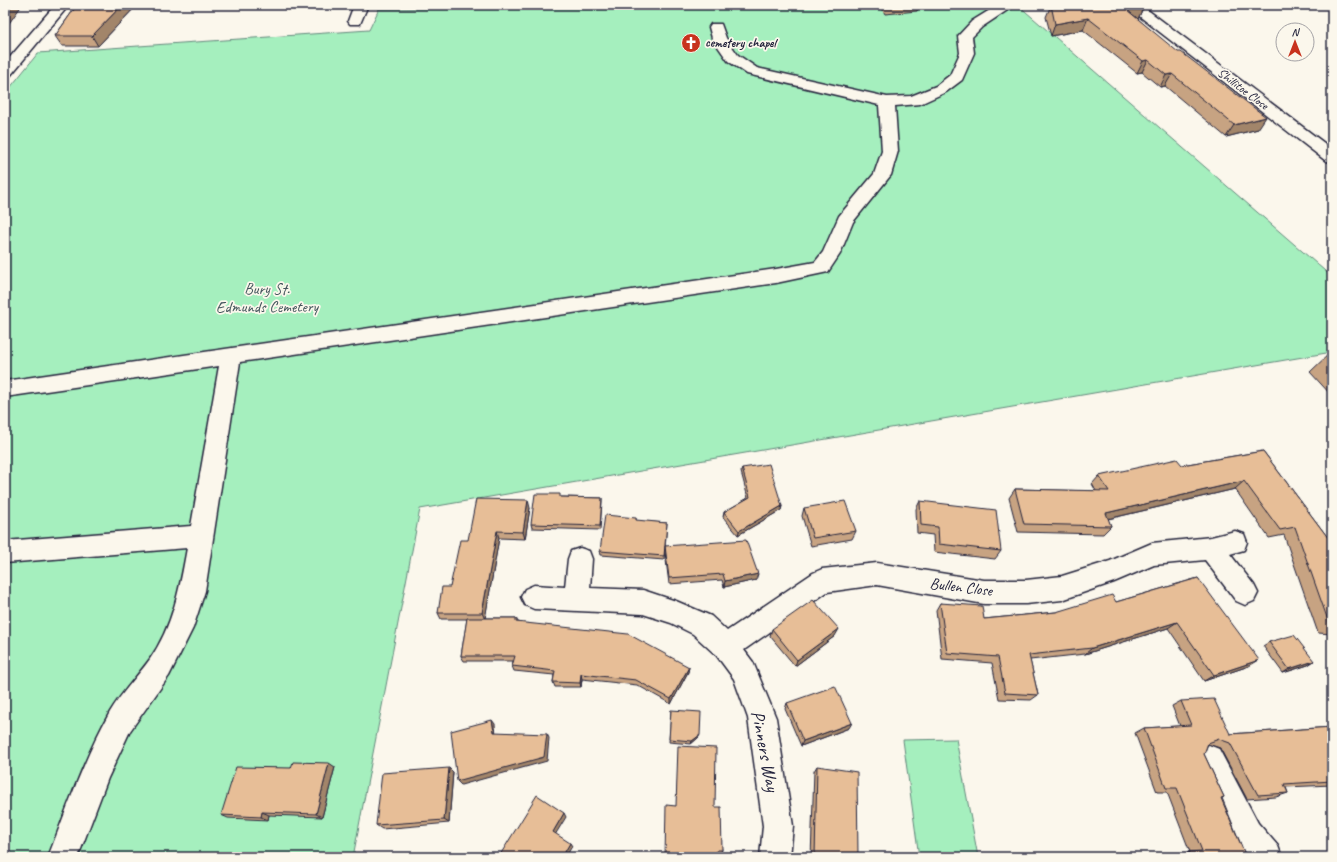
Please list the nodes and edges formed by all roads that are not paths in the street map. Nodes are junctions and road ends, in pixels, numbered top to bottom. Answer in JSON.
{"nodes":[{"id":1,"x":62,"y":5,"type":"edge"},
{"id":2,"x":361,"y":5,"type":"edge"},
{"id":3,"x":1008,"y":5,"type":"edge"},
{"id":4,"x":1132,"y":5,"type":"edge"},
{"id":5,"x":355,"y":22,"type":"dead end"},
{"id":6,"x":716,"y":27,"type":"dead end"},
{"id":7,"x":5,"y":73,"type":"edge"},
{"id":8,"x":887,"y":102,"type":"junction"},
{"id":9,"x":1332,"y":157,"type":"edge"},
{"id":10,"x":231,"y":355,"type":"junction"},
{"id":11,"x":5,"y":389,"type":"edge"},
{"id":12,"x":200,"y":536,"type":"junction"},
{"id":13,"x":1235,"y":542,"type":"dead end"},
{"id":14,"x":1211,"y":548,"type":"junction"},
{"id":15,"x":5,"y":552,"type":"edge"},
{"id":16,"x":580,"y":558,"type":"dead end"},
{"id":17,"x":1245,"y":593,"type":"dead end"},
{"id":18,"x":534,"y":597,"type":"dead end"},
{"id":19,"x":577,"y":598,"type":"junction"},
{"id":20,"x":726,"y":647,"type":"junction"},
{"id":21,"x":1210,"y":759,"type":"dead end"},
{"id":22,"x":63,"y":857,"type":"edge"},
{"id":23,"x":776,"y":857,"type":"edge"},
{"id":24,"x":1267,"y":857,"type":"edge"}],
"edges":[{"from":1,"to":7,"type":"street"},
{"from":2,"to":5,"type":"street"},
{"from":3,"to":8,"type":"street"},
{"from":4,"to":9,"type":"street","name":"Shillitoe Close"},
{"from":6,"to":8,"type":"street"},
{"from":8,"to":10,"type":"street"},
{"from":10,"to":11,"type":"street"},
{"from":10,"to":12,"type":"street"},
{"from":12,"to":15,"type":"street"},
{"from":12,"to":22,"type":"street"},
{"from":13,"to":14,"type":"street","name":"Bullen Close"},
{"from":14,"to":17,"type":"street"},
{"from":14,"to":20,"type":"street","name":"Bullen Close"},
{"from":16,"to":19,"type":"street"},
{"from":18,"to":19,"type":"street","name":"Pinners Way"},
{"from":19,"to":20,"type":"street","name":"Pinners Way"},
{"from":20,"to":23,"type":"street","name":"Pinners Way"},
{"from":21,"to":24,"type":"street"}]}
